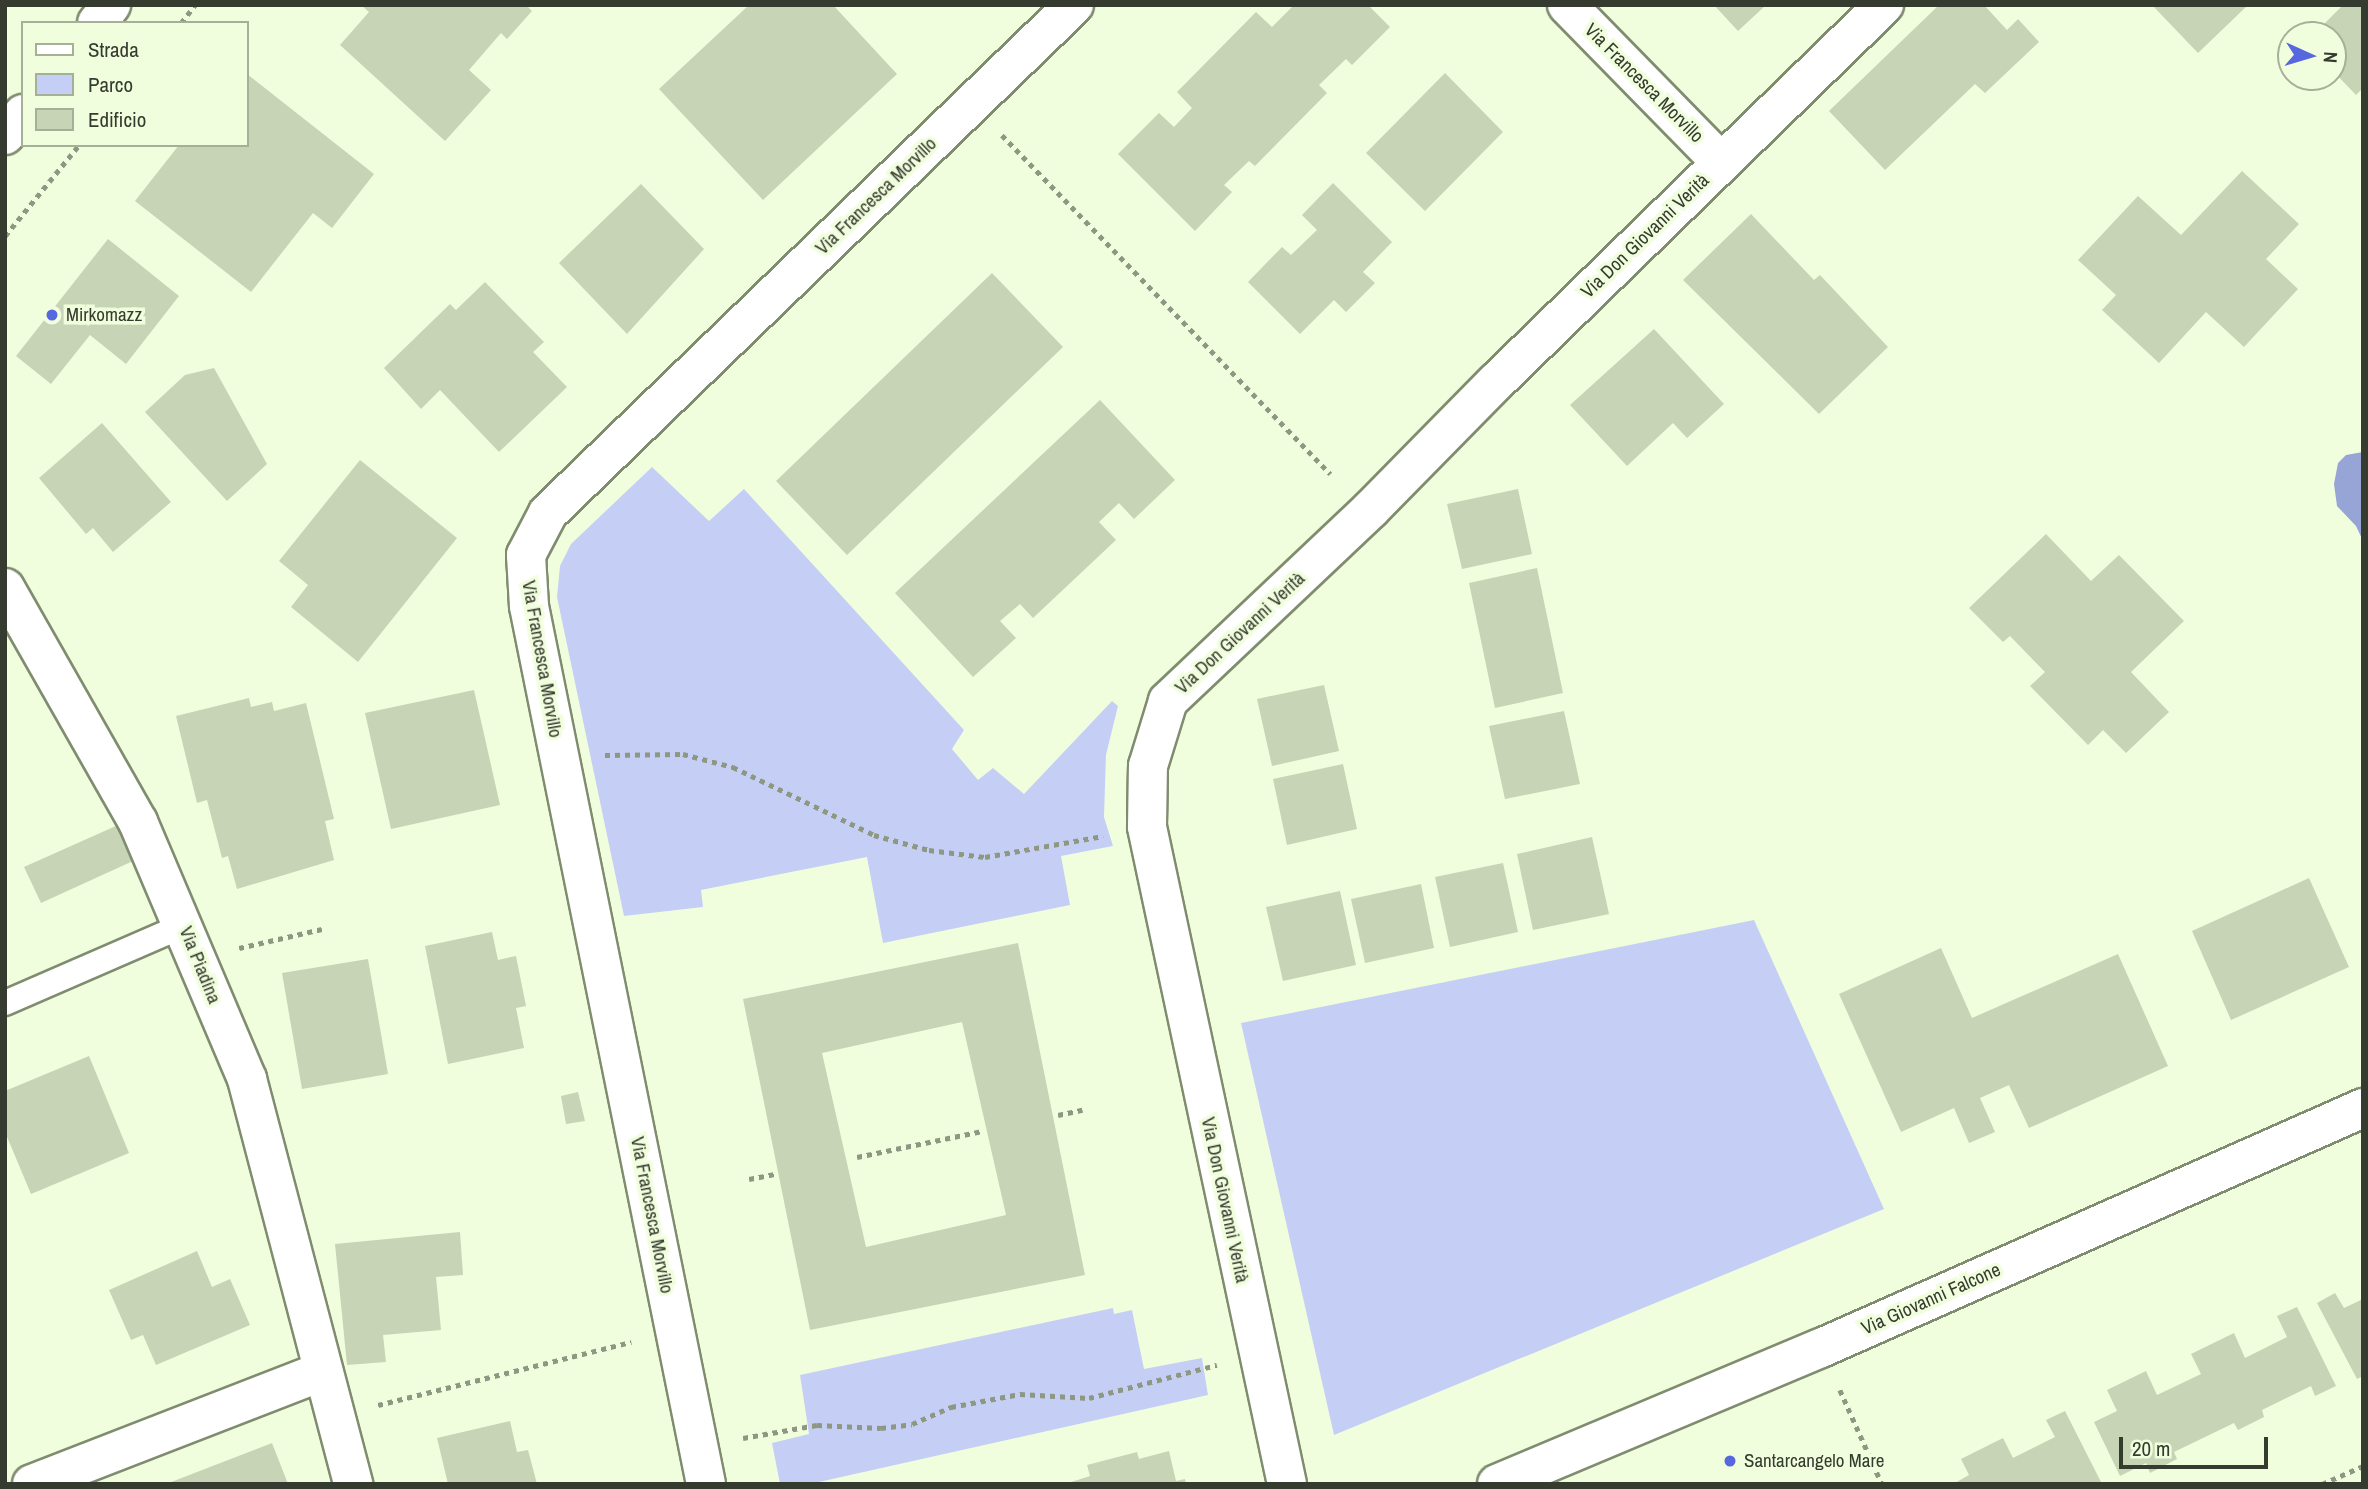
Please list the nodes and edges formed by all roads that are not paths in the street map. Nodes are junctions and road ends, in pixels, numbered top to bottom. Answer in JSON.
{"nodes":[{"id":1,"x":111,"y":5,"type":"edge"},
{"id":2,"x":1074,"y":5,"type":"edge"},
{"id":3,"x":1567,"y":5,"type":"edge"},
{"id":4,"x":1884,"y":5,"type":"edge"},
{"id":5,"x":99,"y":21,"type":"edge"},
{"id":6,"x":21,"y":116,"type":"edge"},
{"id":7,"x":5,"y":135,"type":"edge"},
{"id":8,"x":1721,"y":162,"type":"junction"},
{"id":9,"x":5,"y":588,"type":"edge"},
{"id":10,"x":190,"y":941,"type":"junction"},
{"id":11,"x":5,"y":1003,"type":"edge"},
{"id":12,"x":2363,"y":1108,"type":"edge"},
{"id":13,"x":323,"y":1371,"type":"junction"},
{"id":14,"x":32,"y":1484,"type":"edge"},
{"id":15,"x":353,"y":1484,"type":"edge"},
{"id":16,"x":706,"y":1484,"type":"edge"},
{"id":17,"x":1287,"y":1484,"type":"edge"},
{"id":18,"x":1497,"y":1484,"type":"edge"}],
"edges":[{"from":1,"to":5,"type":"street"},
{"from":2,"to":16,"type":"street","name":"Via Francesca Morvillo"},
{"from":3,"to":8,"type":"street","name":"Via Francesca Morvillo"},
{"from":4,"to":8,"type":"street","name":"Via Don Giovanni Verità"},
{"from":6,"to":7,"type":"street"},
{"from":8,"to":17,"type":"street","name":"Via Don Giovanni Verità"},
{"from":9,"to":10,"type":"street","name":"Via Piadina"},
{"from":10,"to":11,"type":"lane"},
{"from":10,"to":13,"type":"street","name":"Via Piadina"},
{"from":12,"to":18,"type":"street","name":"Via Giovanni Falcone"},
{"from":13,"to":14,"type":"street"},
{"from":13,"to":15,"type":"street","name":"Via Piadina"}]}
